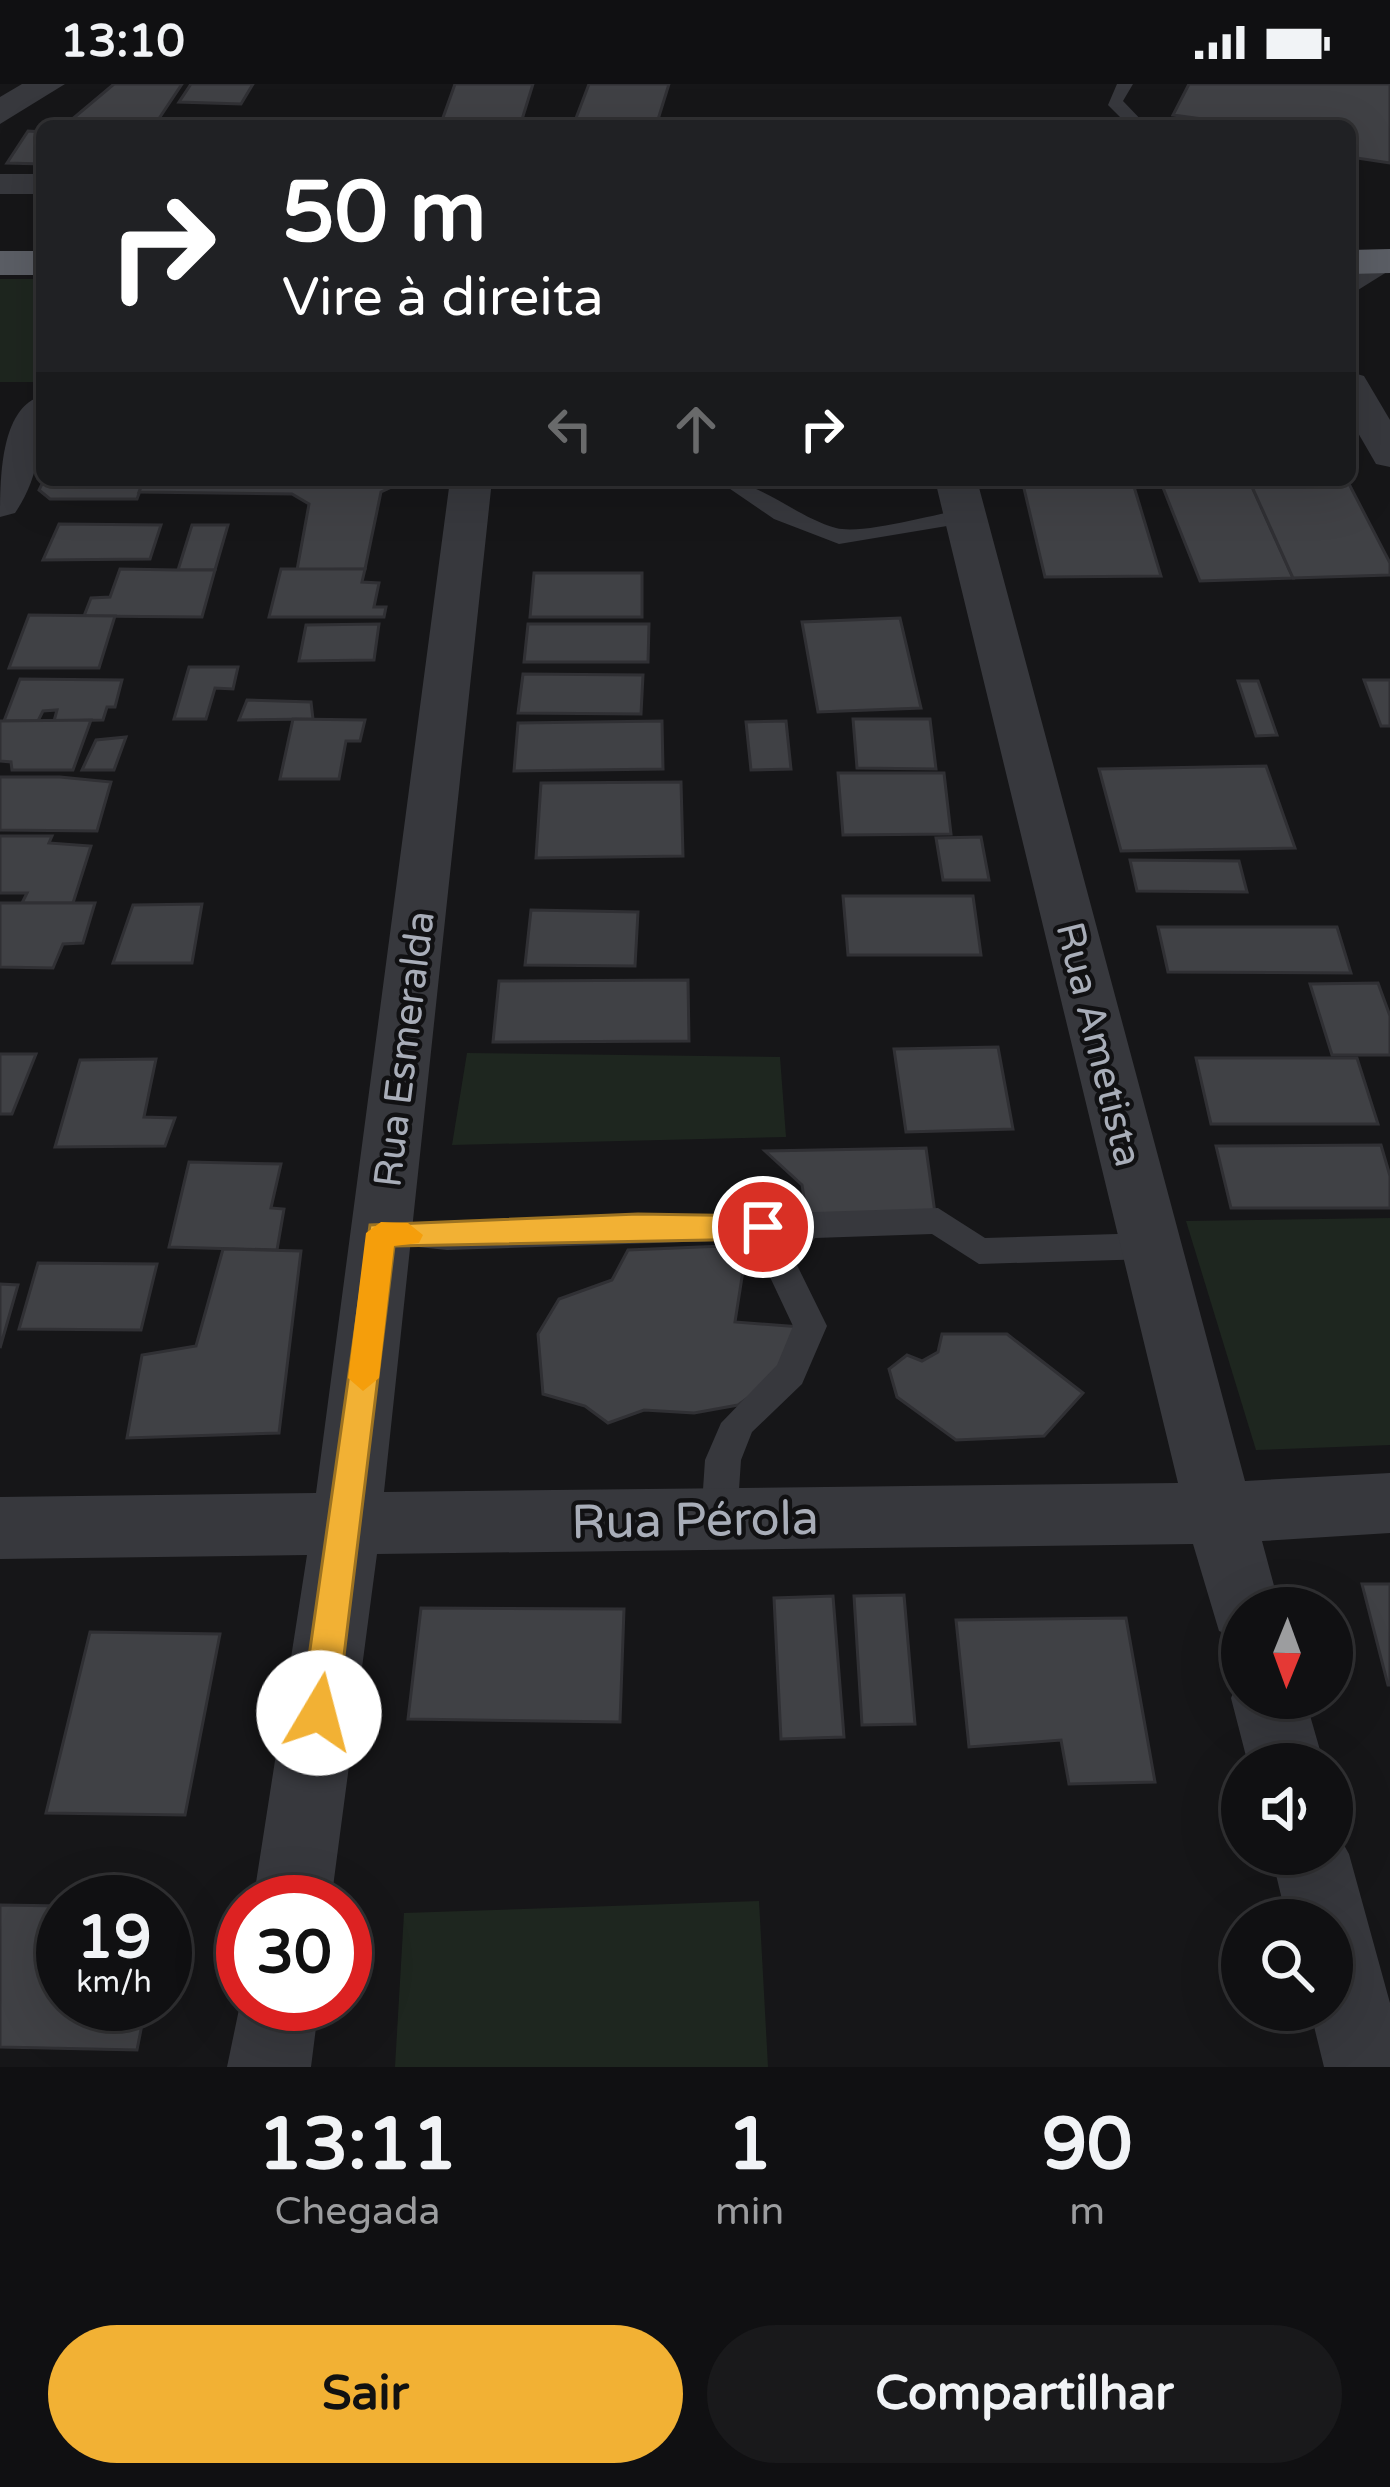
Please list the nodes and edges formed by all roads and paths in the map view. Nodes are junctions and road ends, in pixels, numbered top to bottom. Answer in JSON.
{"nodes":[{"id":1,"x":47,"y":84,"type":"edge"},
{"id":2,"x":1126,"y":84,"type":"edge"},
{"id":3,"x":0,"y":113,"type":"edge"},
{"id":4,"x":1133,"y":120,"type":"edge"},
{"id":5,"x":0,"y":184,"type":"edge"},
{"id":6,"x":36,"y":184,"type":"edge"},
{"id":7,"x":0,"y":263,"type":"edge"},
{"id":8,"x":36,"y":263,"type":"edge"},
{"id":9,"x":1361,"y":389,"type":"edge"},
{"id":10,"x":0,"y":394,"type":"edge"},
{"id":11,"x":36,"y":394,"type":"edge"},
{"id":12,"x":36,"y":422,"type":"edge"},
{"id":13,"x":1390,"y":455,"type":"edge"},
{"id":14,"x":470,"y":486,"type":"edge"},
{"id":15,"x":738,"y":486,"type":"edge"},
{"id":16,"x":960,"y":498,"type":"edge"},
{"id":17,"x":0,"y":504,"type":"edge"},
{"id":18,"x":804,"y":1228,"type":"junction"},
{"id":19,"x":381,"y":1233,"type":"junction"},
{"id":20,"x":1151,"y":1246,"type":"junction"},
{"id":21,"x":1390,"y":1504,"type":"edge"},
{"id":22,"x":1219,"y":1513,"type":"junction"},
{"id":23,"x":719,"y":1519,"type":"junction"},
{"id":24,"x":346,"y":1524,"type":"junction"},
{"id":25,"x":0,"y":1528,"type":"edge"},
{"id":26,"x":1238,"y":1587,"type":"edge"},
{"id":27,"x":296,"y":1875,"type":"edge"},
{"id":28,"x":1353,"y":2018,"type":"edge"},
{"id":29,"x":274,"y":2031,"type":"edge"},
{"id":30,"x":269,"y":2067,"type":"edge"},
{"id":31,"x":1366,"y":2067,"type":"edge"}],
"edges":[{"from":1,"to":3,"type":"street"},
{"from":2,"to":4,"type":"lane"},
{"from":5,"to":6,"type":"street"},
{"from":7,"to":8,"type":"highway"},
{"from":9,"to":13,"type":"street"},
{"from":10,"to":11,"type":"street"},
{"from":12,"to":17,"type":"street"},
{"from":14,"to":19,"type":"street","name":"Rua Esmeralda"},
{"from":15,"to":16,"type":"lane"},
{"from":16,"to":20,"type":"street","name":"Rua Ametista"},
{"from":18,"to":19,"type":"lane"},
{"from":18,"to":20,"type":"lane"},
{"from":18,"to":23,"type":"lane"},
{"from":19,"to":24,"type":"street","name":"Rua Esmeralda"},
{"from":20,"to":22,"type":"street","name":"Rua Ametista"},
{"from":21,"to":22,"type":"street","name":"Rua Pérola"},
{"from":22,"to":23,"type":"street","name":"Rua Pérola"},
{"from":22,"to":26,"type":"street","name":"Rua Ametista"},
{"from":23,"to":24,"type":"street","name":"Rua Pérola"},
{"from":24,"to":25,"type":"street","name":"Rua Pérola"},
{"from":24,"to":27,"type":"street","name":"Rua Esmeralda"},
{"from":28,"to":31,"type":"street"},
{"from":29,"to":30,"type":"street"}]}
